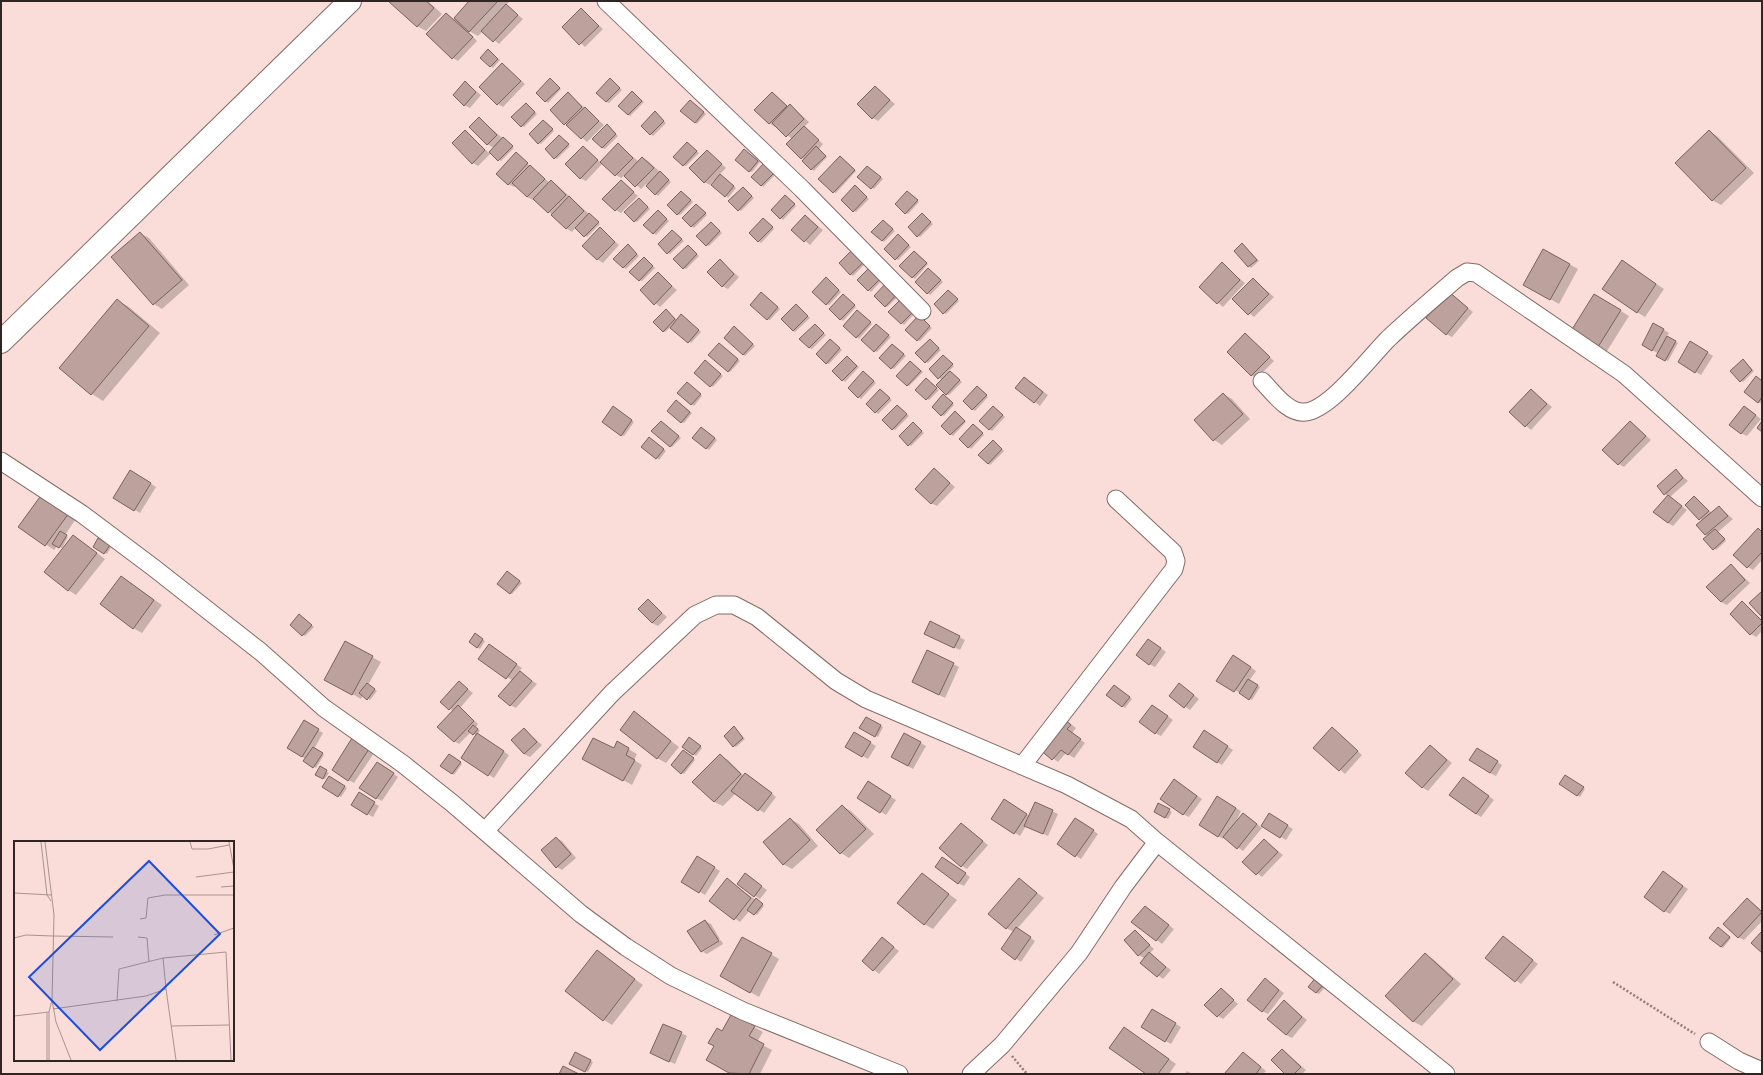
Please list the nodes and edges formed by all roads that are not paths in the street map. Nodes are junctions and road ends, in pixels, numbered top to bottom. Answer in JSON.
{"nodes":[{"id":1,"x":350,"y":1,"type":"edge"},
{"id":2,"x":606,"y":1,"type":"edge"},
{"id":3,"x":922,"y":311,"type":"dead end"},
{"id":4,"x":1,"y":342,"type":"edge"},
{"id":5,"x":1262,"y":380,"type":"dead end"},
{"id":6,"x":1,"y":461,"type":"edge"},
{"id":7,"x":1762,"y":498,"type":"edge"},
{"id":8,"x":1116,"y":499,"type":"dead end"},
{"id":9,"x":1022,"y":766,"type":"junction"},
{"id":10,"x":484,"y":831,"type":"junction"},
{"id":11,"x":1157,"y":842,"type":"junction"},
{"id":12,"x":1709,"y":1042,"type":"road end"},
{"id":13,"x":1762,"y":1071,"type":"edge"},
{"id":14,"x":899,"y":1074,"type":"edge"},
{"id":15,"x":971,"y":1074,"type":"edge"},
{"id":16,"x":1446,"y":1074,"type":"edge"}],
"edges":[{"from":1,"to":4,"type":"street"},
{"from":2,"to":3,"type":"street"},
{"from":5,"to":7,"type":"street"},
{"from":6,"to":10,"type":"street"},
{"from":8,"to":9,"type":"street"},
{"from":9,"to":10,"type":"street"},
{"from":9,"to":11,"type":"street"},
{"from":10,"to":14,"type":"street"},
{"from":11,"to":15,"type":"street"},
{"from":11,"to":16,"type":"street"},
{"from":12,"to":13,"type":"street"}]}
